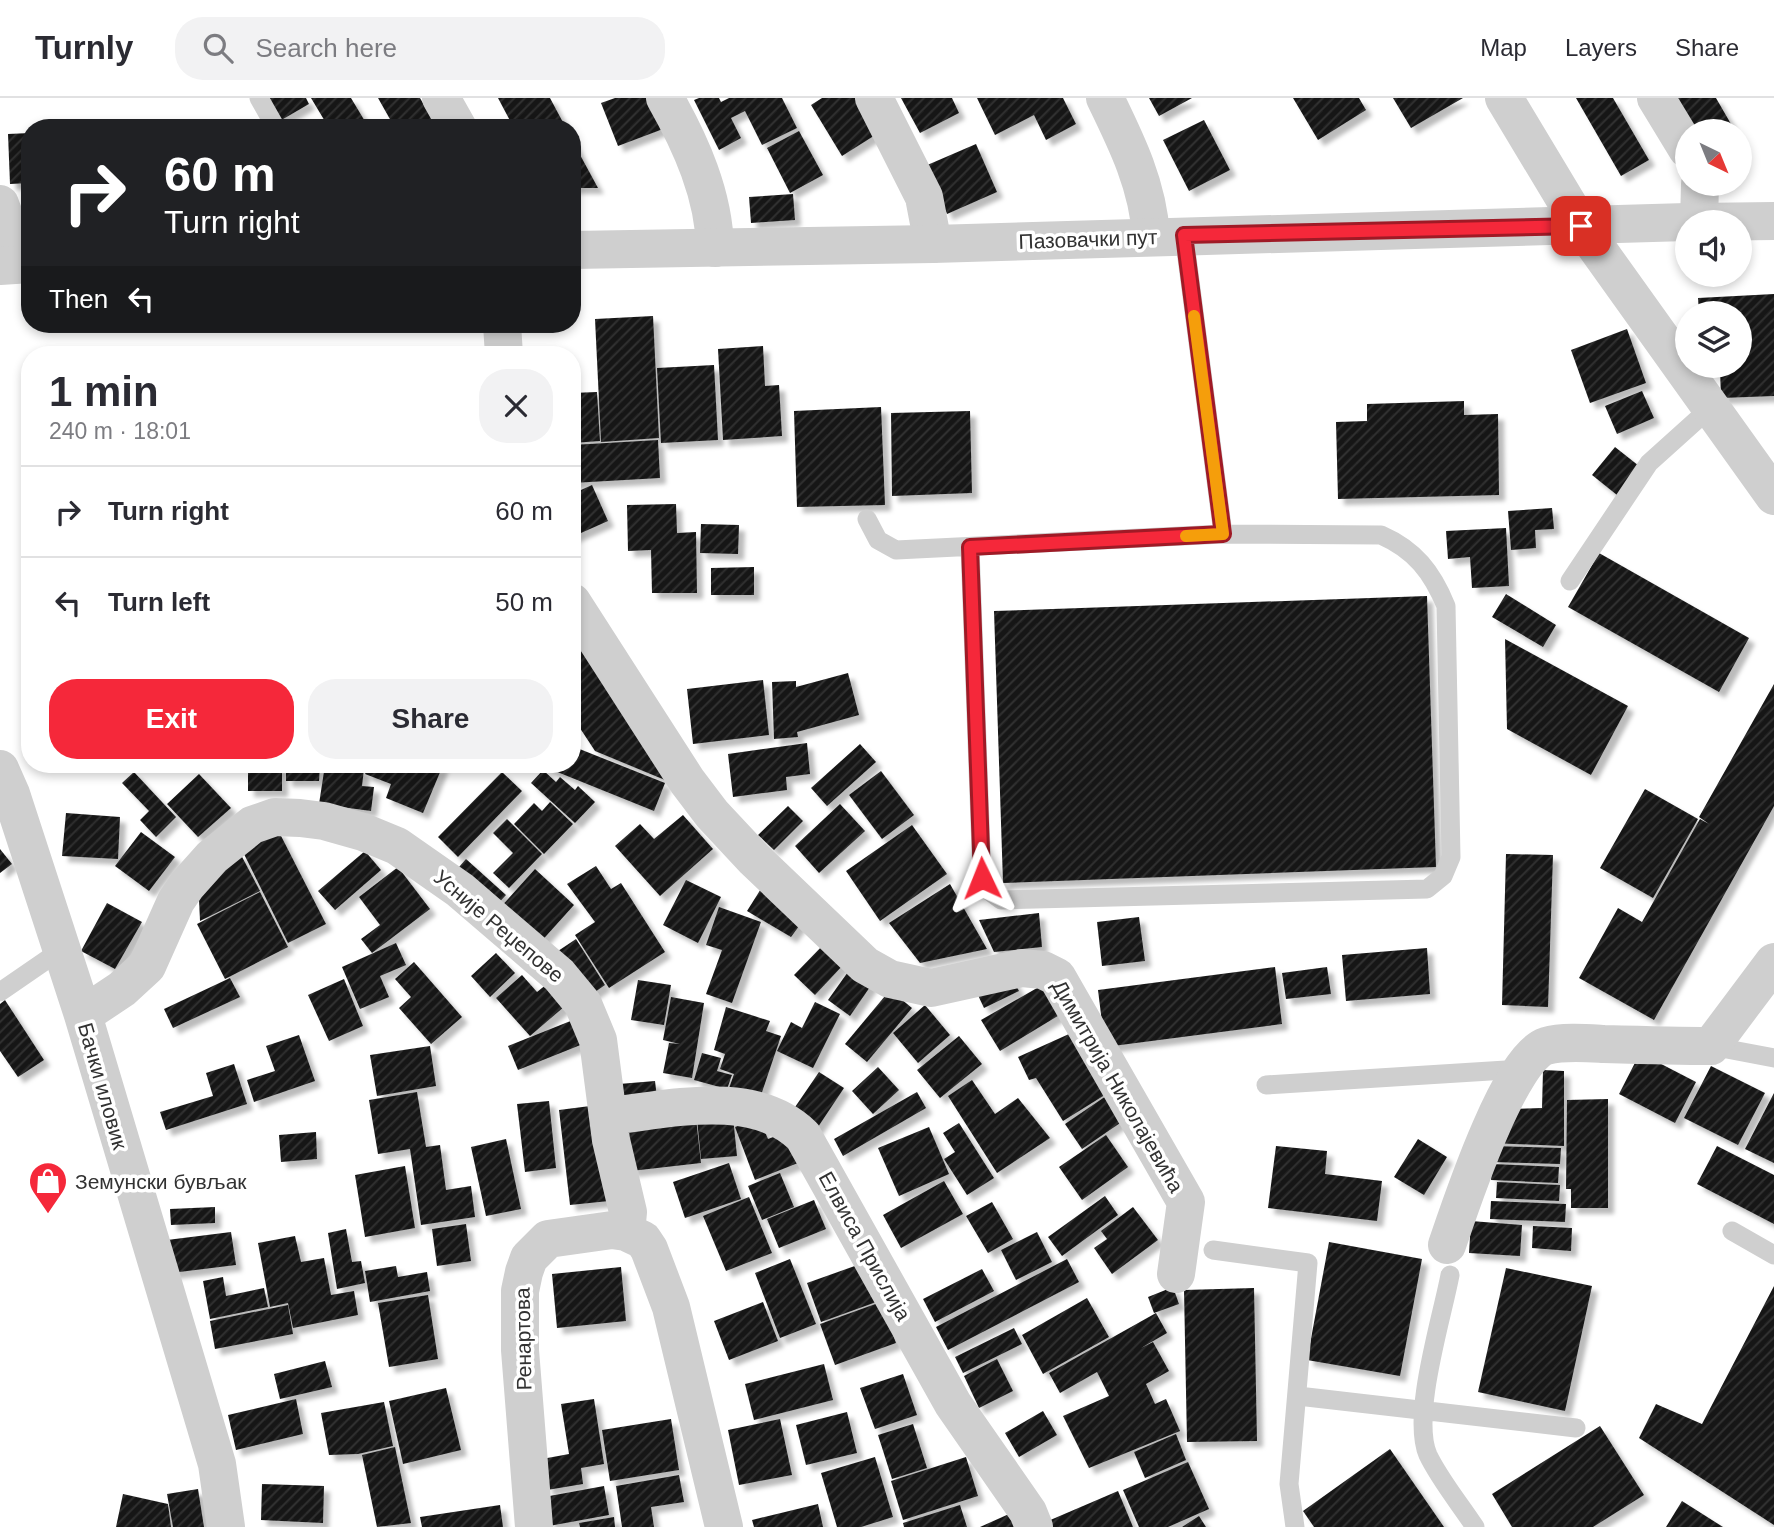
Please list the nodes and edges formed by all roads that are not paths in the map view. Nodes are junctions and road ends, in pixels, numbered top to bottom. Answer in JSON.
{"nodes":[{"id":1,"x":259,"y":98,"type":"edge"},
{"id":2,"x":441,"y":98,"type":"edge"},
{"id":3,"x":665,"y":98,"type":"edge"},
{"id":4,"x":874,"y":98,"type":"edge"},
{"id":5,"x":1105,"y":98,"type":"edge"},
{"id":6,"x":1504,"y":98,"type":"edge"},
{"id":7,"x":1656,"y":98,"type":"edge"},
{"id":8,"x":271,"y":119,"type":"edge"},
{"id":9,"x":453,"y":119,"type":"edge"},
{"id":10,"x":1675,"y":129,"type":"edge"},
{"id":11,"x":0,"y":204,"type":"edge"},
{"id":12,"x":1774,"y":220,"type":"edge"},
{"id":13,"x":1752,"y":221,"type":"edge"},
{"id":14,"x":1675,"y":222,"type":"edge"},
{"id":15,"x":1581,"y":226,"type":"junction"},
{"id":16,"x":1168,"y":236,"type":"junction"},
{"id":17,"x":933,"y":244,"type":"junction"},
{"id":18,"x":715,"y":248,"type":"junction"},
{"id":19,"x":581,"y":250,"type":"edge"},
{"id":20,"x":14,"y":265,"type":"edge"},
{"id":21,"x":1709,"y":410,"type":"junction"},
{"id":22,"x":1774,"y":496,"type":"edge"},
{"id":23,"x":867,"y":519,"type":"dead end"},
{"id":24,"x":1223,"y":534,"type":"junction"},
{"id":25,"x":970,"y":547,"type":"junction"},
{"id":26,"x":1570,"y":581,"type":"dead end"},
{"id":27,"x":581,"y":616,"type":"edge"},
{"id":28,"x":0,"y":769,"type":"edge"},
{"id":29,"x":61,"y":950,"type":"junction"},
{"id":30,"x":1774,"y":961,"type":"edge"},
{"id":31,"x":0,"y":992,"type":"edge"},
{"id":32,"x":83,"y":1015,"type":"junction"},
{"id":33,"x":1711,"y":1046,"type":"junction"},
{"id":34,"x":1774,"y":1058,"type":"edge"},
{"id":35,"x":1523,"y":1069,"type":"junction"},
{"id":36,"x":1266,"y":1085,"type":"dead end"},
{"id":37,"x":610,"y":1116,"type":"junction"},
{"id":38,"x":1732,"y":1231,"type":"dead end"},
{"id":39,"x":626,"y":1232,"type":"junction"},
{"id":40,"x":1213,"y":1250,"type":"dead end"},
{"id":41,"x":1774,"y":1255,"type":"edge"},
{"id":42,"x":1449,"y":1260,"type":"joint"},
{"id":43,"x":1176,"y":1274,"type":"dead end"},
{"id":44,"x":1298,"y":1396,"type":"junction"},
{"id":45,"x":1423,"y":1410,"type":"junction"},
{"id":46,"x":1576,"y":1428,"type":"dead end"},
{"id":47,"x":226,"y":1527,"type":"edge"},
{"id":48,"x":534,"y":1527,"type":"edge"},
{"id":49,"x":724,"y":1527,"type":"edge"},
{"id":50,"x":1034,"y":1527,"type":"edge"},
{"id":51,"x":1295,"y":1527,"type":"edge"},
{"id":52,"x":1475,"y":1527,"type":"edge"}],
"edges":[{"from":1,"to":8,"type":"lane"},
{"from":2,"to":9,"type":"street"},
{"from":3,"to":18,"type":"street"},
{"from":4,"to":17,"type":"street"},
{"from":5,"to":16,"type":"street"},
{"from":6,"to":15,"type":"street"},
{"from":7,"to":10,"type":"street"},
{"from":11,"to":20,"type":"street"},
{"from":12,"to":13,"type":"street"},
{"from":14,"to":15,"type":"street","name":"Пазовачки пут"},
{"from":15,"to":16,"type":"street","name":"Пазовачки пут"},
{"from":15,"to":21,"type":"street"},
{"from":16,"to":17,"type":"street","name":"Пазовачки пут"},
{"from":16,"to":24,"type":"lane"},
{"from":17,"to":18,"type":"street","name":"Пазовачки пут"},
{"from":18,"to":19,"type":"street","name":"Пазовачки пут"},
{"from":21,"to":22,"type":"street"},
{"from":21,"to":26,"type":"lane"},
{"from":23,"to":25,"type":"lane"},
{"from":24,"to":25,"type":"lane"},
{"from":24,"to":25,"type":"lane"},
{"from":27,"to":43,"type":"street","name":"Димитрија Николајевића"},
{"from":28,"to":29,"type":"street","name":"Бачки иловик"},
{"from":29,"to":31,"type":"lane"},
{"from":29,"to":32,"type":"street","name":"Бачки иловик"},
{"from":30,"to":33,"type":"street"},
{"from":32,"to":37,"type":"street","name":"Усније Реџепове"},
{"from":32,"to":47,"type":"street","name":"Бачки иловик"},
{"from":33,"to":34,"type":"lane"},
{"from":33,"to":35,"type":"street"},
{"from":35,"to":36,"type":"lane"},
{"from":35,"to":42,"type":"street"},
{"from":37,"to":39,"type":"street","name":"Усније Реџепове"},
{"from":37,"to":50,"type":"street","name":"Елвиса Прислија"},
{"from":38,"to":41,"type":"lane"},
{"from":39,"to":48,"type":"street","name":"Ренартова"},
{"from":39,"to":49,"type":"street"},
{"from":40,"to":44,"type":"lane"},
{"from":42,"to":45,"type":"lane"},
{"from":44,"to":45,"type":"lane"},
{"from":44,"to":51,"type":"lane"},
{"from":45,"to":46,"type":"lane"},
{"from":45,"to":52,"type":"lane"}]}
